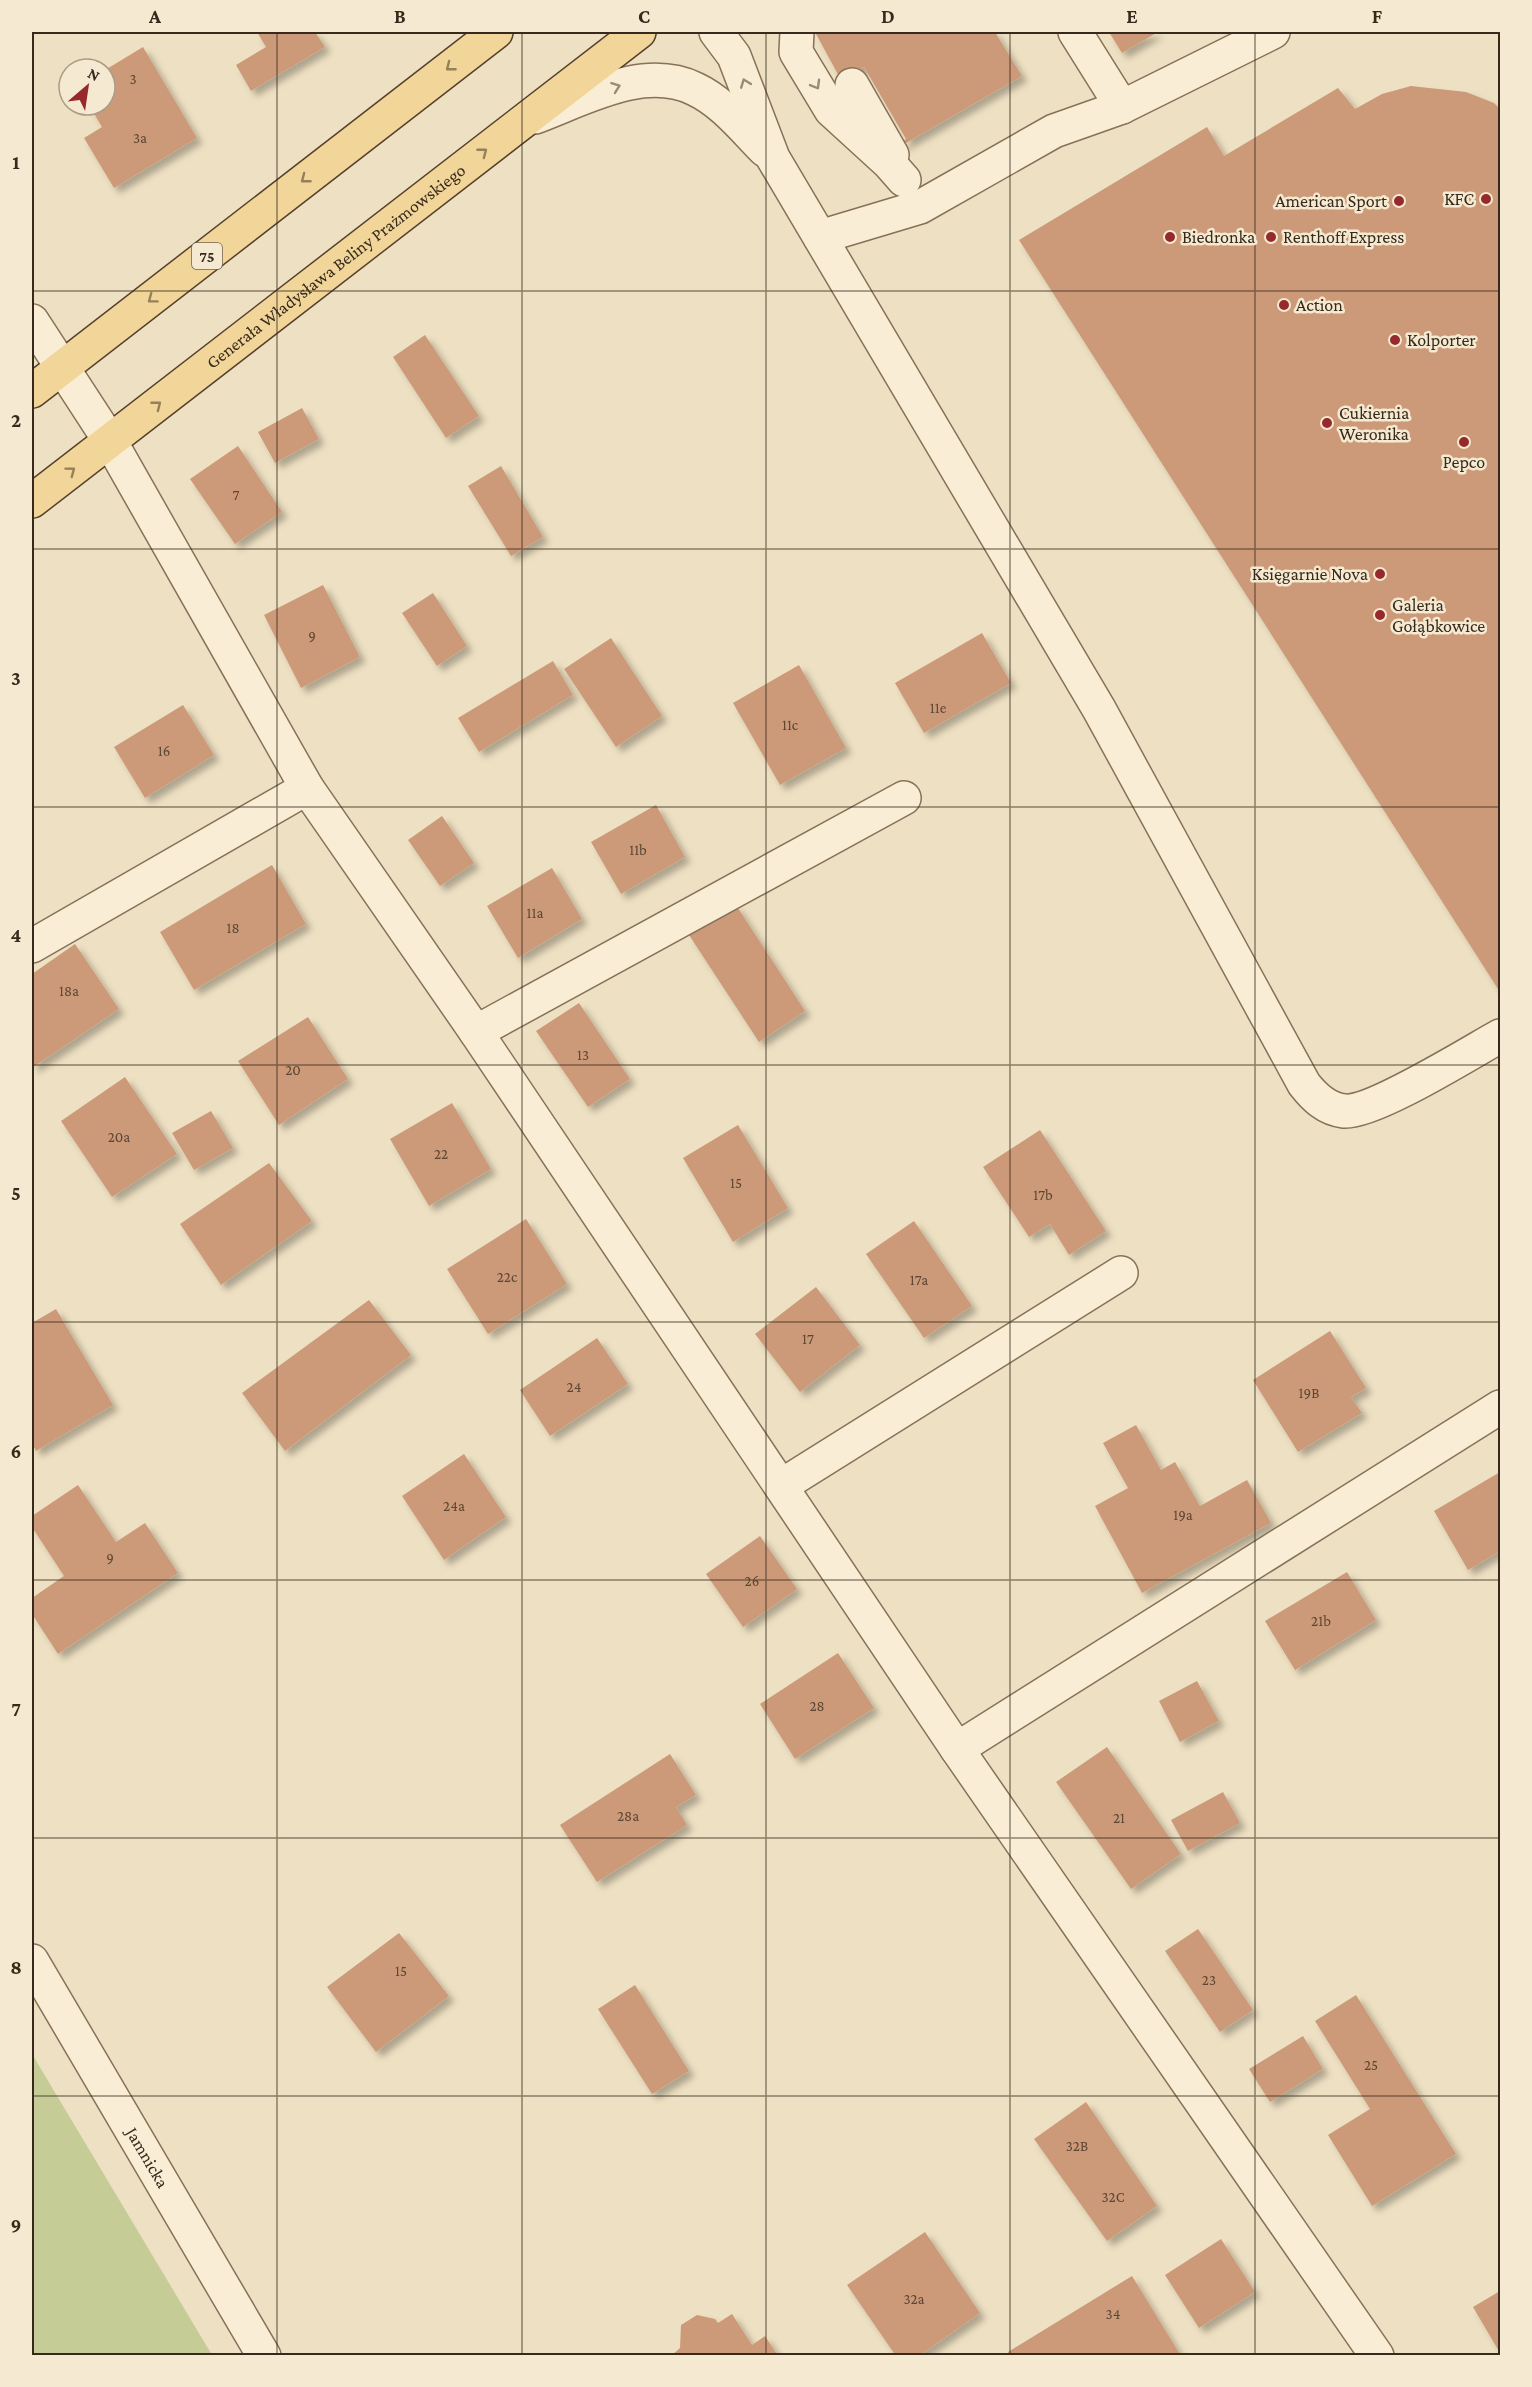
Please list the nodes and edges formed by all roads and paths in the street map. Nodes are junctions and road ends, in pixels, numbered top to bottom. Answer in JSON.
{"nodes":[{"id":1,"x":496,"y":32,"type":"edge"},
{"id":2,"x":639,"y":32,"type":"edge"},
{"id":3,"x":716,"y":32,"type":"edge"},
{"id":4,"x":796,"y":32,"type":"edge"},
{"id":5,"x":1075,"y":32,"type":"edge"},
{"id":6,"x":1273,"y":32,"type":"edge"},
{"id":7,"x":852,"y":85,"type":"dead end"},
{"id":8,"x":1122,"y":106,"type":"junction"},
{"id":9,"x":522,"y":122,"type":"junction"},
{"id":10,"x":773,"y":158,"type":"junction"},
{"id":11,"x":912,"y":194,"type":"junction"},
{"id":12,"x":820,"y":237,"type":"junction"},
{"id":13,"x":32,"y":321,"type":"edge"},
{"id":14,"x":61,"y":368,"type":"junction"},
{"id":15,"x":32,"y":391,"type":"edge"},
{"id":16,"x":110,"y":441,"type":"junction"},
{"id":17,"x":32,"y":501,"type":"edge"},
{"id":18,"x":307,"y":788,"type":"junction"},
{"id":19,"x":904,"y":798,"type":"dead end"},
{"id":20,"x":32,"y":946,"type":"edge"},
{"id":21,"x":476,"y":1032,"type":"junction"},
{"id":22,"x":1500,"y":1036,"type":"edge"},
{"id":23,"x":1121,"y":1273,"type":"dead end"},
{"id":24,"x":1500,"y":1407,"type":"edge"},
{"id":25,"x":781,"y":1486,"type":"junction"},
{"id":26,"x":957,"y":1749,"type":"junction"},
{"id":27,"x":32,"y":1961,"type":"edge"},
{"id":28,"x":264,"y":2355,"type":"edge"},
{"id":29,"x":1377,"y":2355,"type":"edge"}],
"edges":[{"from":1,"to":14,"type":"main road","number":"75","one_way":true},
{"from":2,"to":9,"type":"main road","name":"Generała Władysława Beliny Prażmowskiego"},
{"from":10,"to":3,"type":"street","one_way":true},
{"from":4,"to":11,"type":"street","one_way":true},
{"from":5,"to":8,"type":"street"},
{"from":6,"to":8,"type":"street"},
{"from":7,"to":11,"type":"street"},
{"from":8,"to":11,"type":"street"},
{"from":9,"to":10,"type":"street","one_way":true},
{"from":16,"to":9,"type":"main road","name":"Generała Władysława Beliny Prażmowskiego","one_way":true},
{"from":10,"to":12,"type":"street"},
{"from":11,"to":12,"type":"street"},
{"from":12,"to":22,"type":"street"},
{"from":13,"to":14,"type":"street"},
{"from":14,"to":15,"type":"main road","number":"75"},
{"from":14,"to":16,"type":"street"},
{"from":17,"to":16,"type":"main road","name":"Generała Władysława Beliny Prażmowskiego","one_way":true},
{"from":16,"to":18,"type":"street"},
{"from":18,"to":20,"type":"street"},
{"from":18,"to":21,"type":"street"},
{"from":19,"to":21,"type":"street"},
{"from":21,"to":25,"type":"street"},
{"from":23,"to":25,"type":"street"},
{"from":24,"to":26,"type":"street"},
{"from":25,"to":26,"type":"street"},
{"from":26,"to":29,"type":"street"},
{"from":27,"to":28,"type":"street","name":"Jamnicka"}]}
